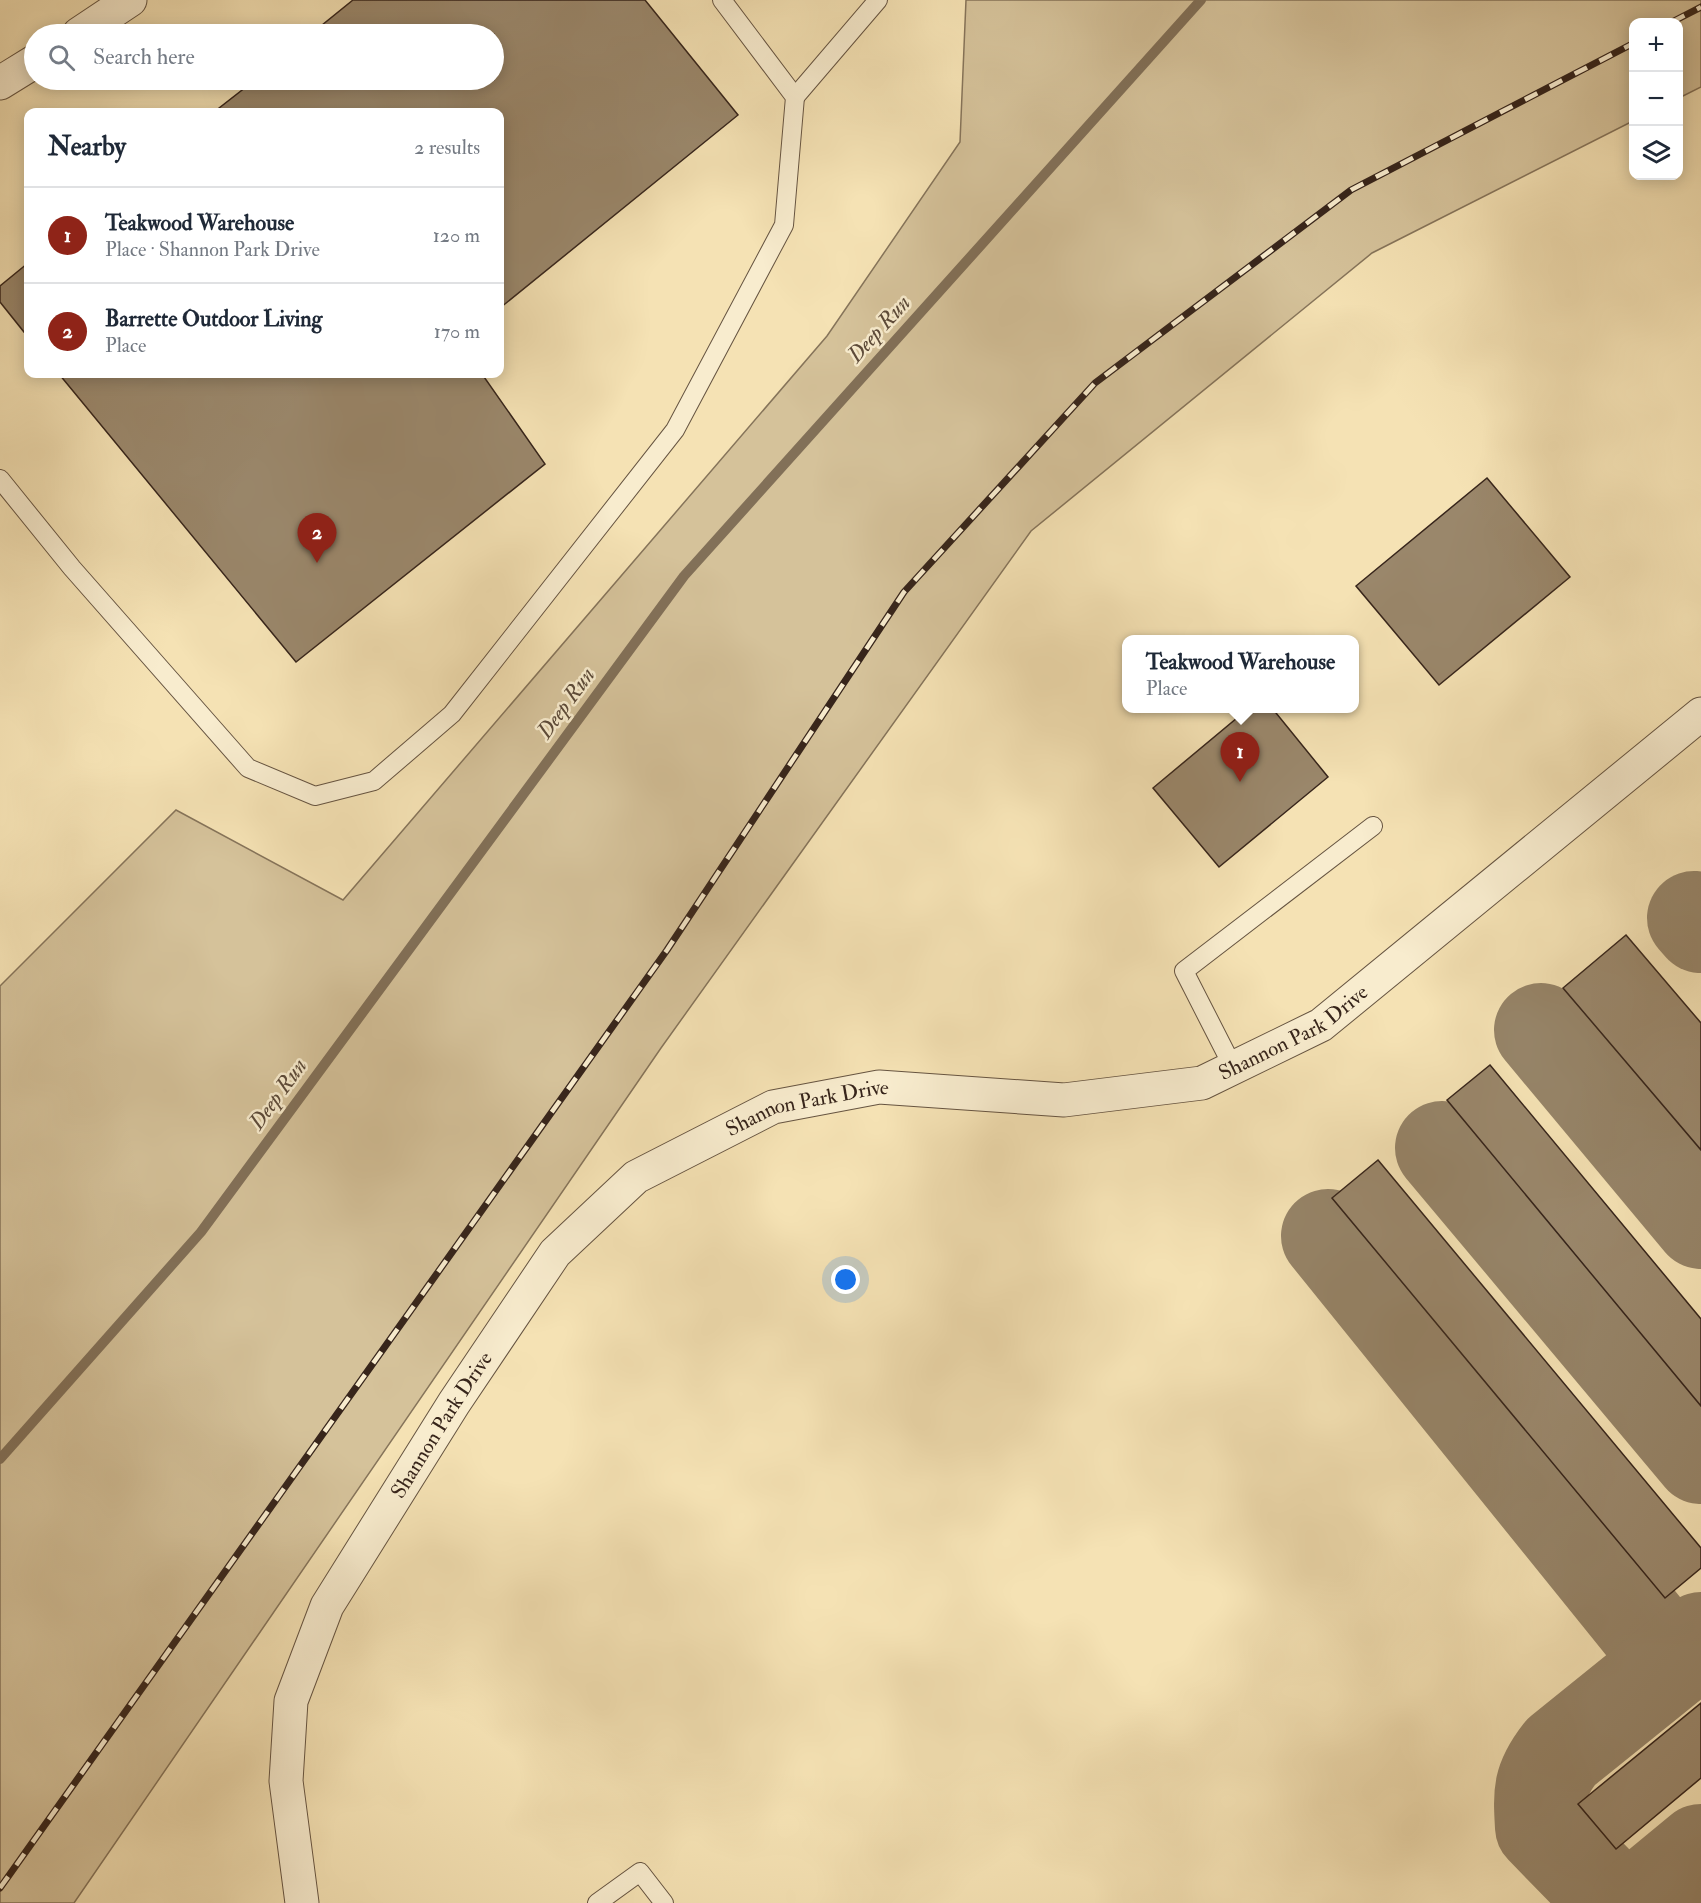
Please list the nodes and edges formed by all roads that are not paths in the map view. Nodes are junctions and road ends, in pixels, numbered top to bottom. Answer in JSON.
{"nodes":[{"id":1,"x":130,"y":0,"type":"edge"},
{"id":2,"x":722,"y":0,"type":"edge"},
{"id":3,"x":878,"y":0,"type":"edge"},
{"id":4,"x":94,"y":24,"type":"edge"},
{"id":5,"x":24,"y":68,"type":"edge"},
{"id":6,"x":0,"y":82,"type":"edge"},
{"id":7,"x":795,"y":97,"type":"junction"},
{"id":8,"x":0,"y":479,"type":"edge"},
{"id":9,"x":1701,"y":714,"type":"edge"},
{"id":10,"x":1373,"y":826,"type":"dead end"},
{"id":11,"x":1233,"y":1067,"type":"junction"},
{"id":12,"x":302,"y":1903,"type":"edge"},
{"id":13,"x":597,"y":1903,"type":"edge"},
{"id":14,"x":664,"y":1903,"type":"edge"}],
"edges":[{"from":1,"to":4,"type":"street"},
{"from":2,"to":7,"type":"lane"},
{"from":3,"to":7,"type":"lane"},
{"from":5,"to":6,"type":"street"},
{"from":7,"to":8,"type":"lane"},
{"from":9,"to":11,"type":"street","name":"Shannon Park Drive"},
{"from":10,"to":11,"type":"lane"},
{"from":11,"to":12,"type":"street","name":"Shannon Park Drive"},
{"from":13,"to":14,"type":"lane"}]}
